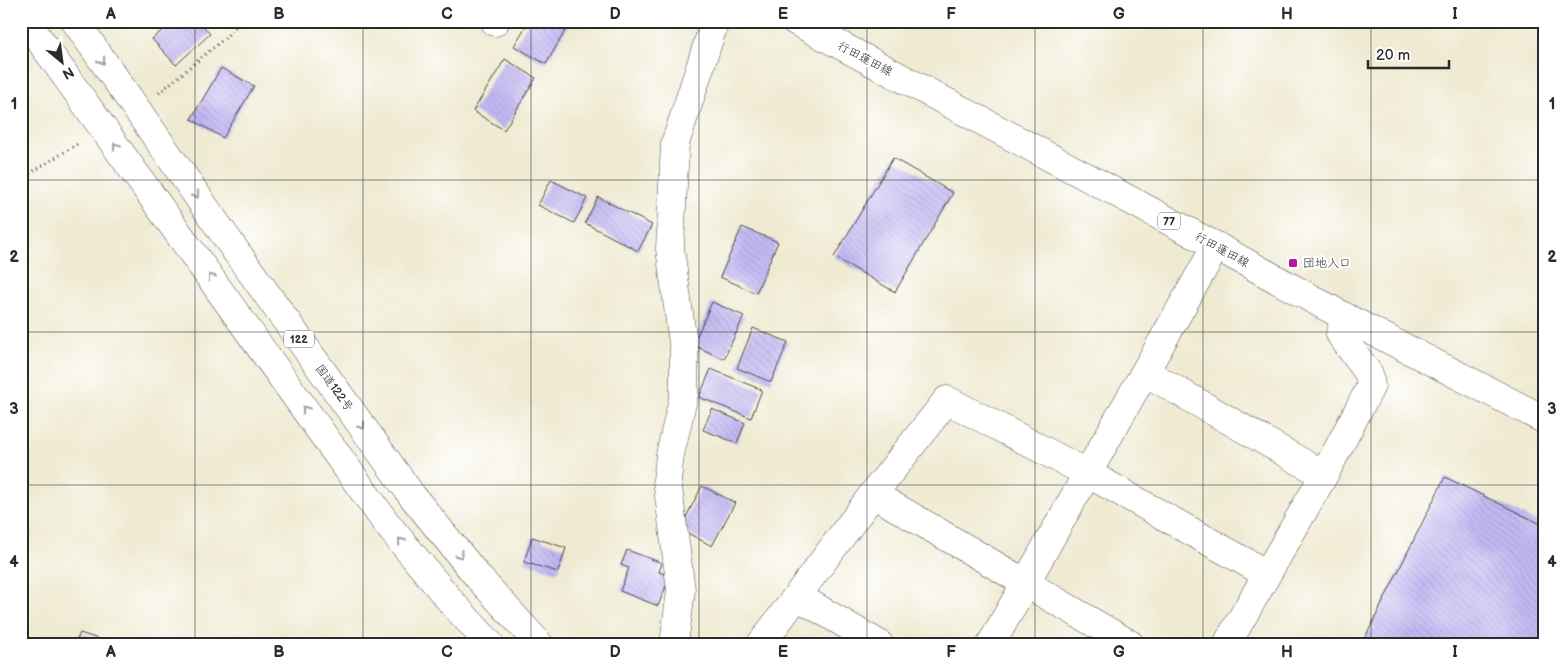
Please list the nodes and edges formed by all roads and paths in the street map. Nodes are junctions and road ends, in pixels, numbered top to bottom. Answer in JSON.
{"nodes":[{"id":1,"x":26,"y":21,"type":"edge"},
{"id":2,"x":75,"y":21,"type":"edge"},
{"id":3,"x":241,"y":21,"type":"edge"},
{"id":4,"x":715,"y":21,"type":"edge"},
{"id":5,"x":799,"y":22,"type":"edge"},
{"id":6,"x":137,"y":112,"type":"junction"},
{"id":7,"x":103,"y":128,"type":"junction"},
{"id":8,"x":21,"y":179,"type":"edge"},
{"id":9,"x":1216,"y":246,"type":"junction"},
{"id":10,"x":1345,"y":317,"type":"junction"},
{"id":11,"x":1145,"y":372,"type":"junction"},
{"id":12,"x":1545,"y":420,"type":"edge"},
{"id":13,"x":1087,"y":473,"type":"junction"},
{"id":14,"x":1324,"y":475,"type":"junction"},
{"id":15,"x":873,"y":494,"type":"junction"},
{"id":16,"x":1267,"y":574,"type":"junction"},
{"id":17,"x":1025,"y":584,"type":"junction"},
{"id":18,"x":797,"y":596,"type":"junction"},
{"id":19,"x":490,"y":644,"type":"edge"},
{"id":20,"x":539,"y":644,"type":"edge"},
{"id":21,"x":674,"y":644,"type":"edge"},
{"id":22,"x":761,"y":644,"type":"edge"},
{"id":23,"x":879,"y":644,"type":"edge"},
{"id":24,"x":991,"y":644,"type":"edge"},
{"id":25,"x":1130,"y":644,"type":"edge"},
{"id":26,"x":1227,"y":644,"type":"edge"}],
"edges":[{"from":1,"to":7,"type":"main road","number":"122"},
{"from":2,"to":6,"type":"main road","name":"国道122号","number":"122","one_way":true},
{"from":3,"to":6,"type":"path"},
{"from":4,"to":21,"type":"main road"},
{"from":5,"to":9,"type":"main road","name":"行田蓮田線","number":"77"},
{"from":6,"to":20,"type":"main road","name":"国道122号","number":"122","one_way":true},
{"from":7,"to":8,"type":"path"},
{"from":19,"to":7,"type":"main road","number":"122","one_way":true},
{"from":9,"to":10,"type":"main road","name":"行田蓮田線","number":"77"},
{"from":9,"to":11,"type":"main road"},
{"from":10,"to":12,"type":"main road","name":"行田蓮田線","number":"77"},
{"from":10,"to":14,"type":"main road"},
{"from":11,"to":13,"type":"main road"},
{"from":11,"to":14,"type":"main road"},
{"from":13,"to":15,"type":"main road"},
{"from":13,"to":16,"type":"main road"},
{"from":13,"to":17,"type":"main road"},
{"from":14,"to":16,"type":"main road"},
{"from":15,"to":17,"type":"main road"},
{"from":15,"to":18,"type":"main road"},
{"from":16,"to":26,"type":"main road"},
{"from":17,"to":24,"type":"main road"},
{"from":17,"to":25,"type":"main road"},
{"from":18,"to":22,"type":"main road"},
{"from":18,"to":23,"type":"main road"}]}
